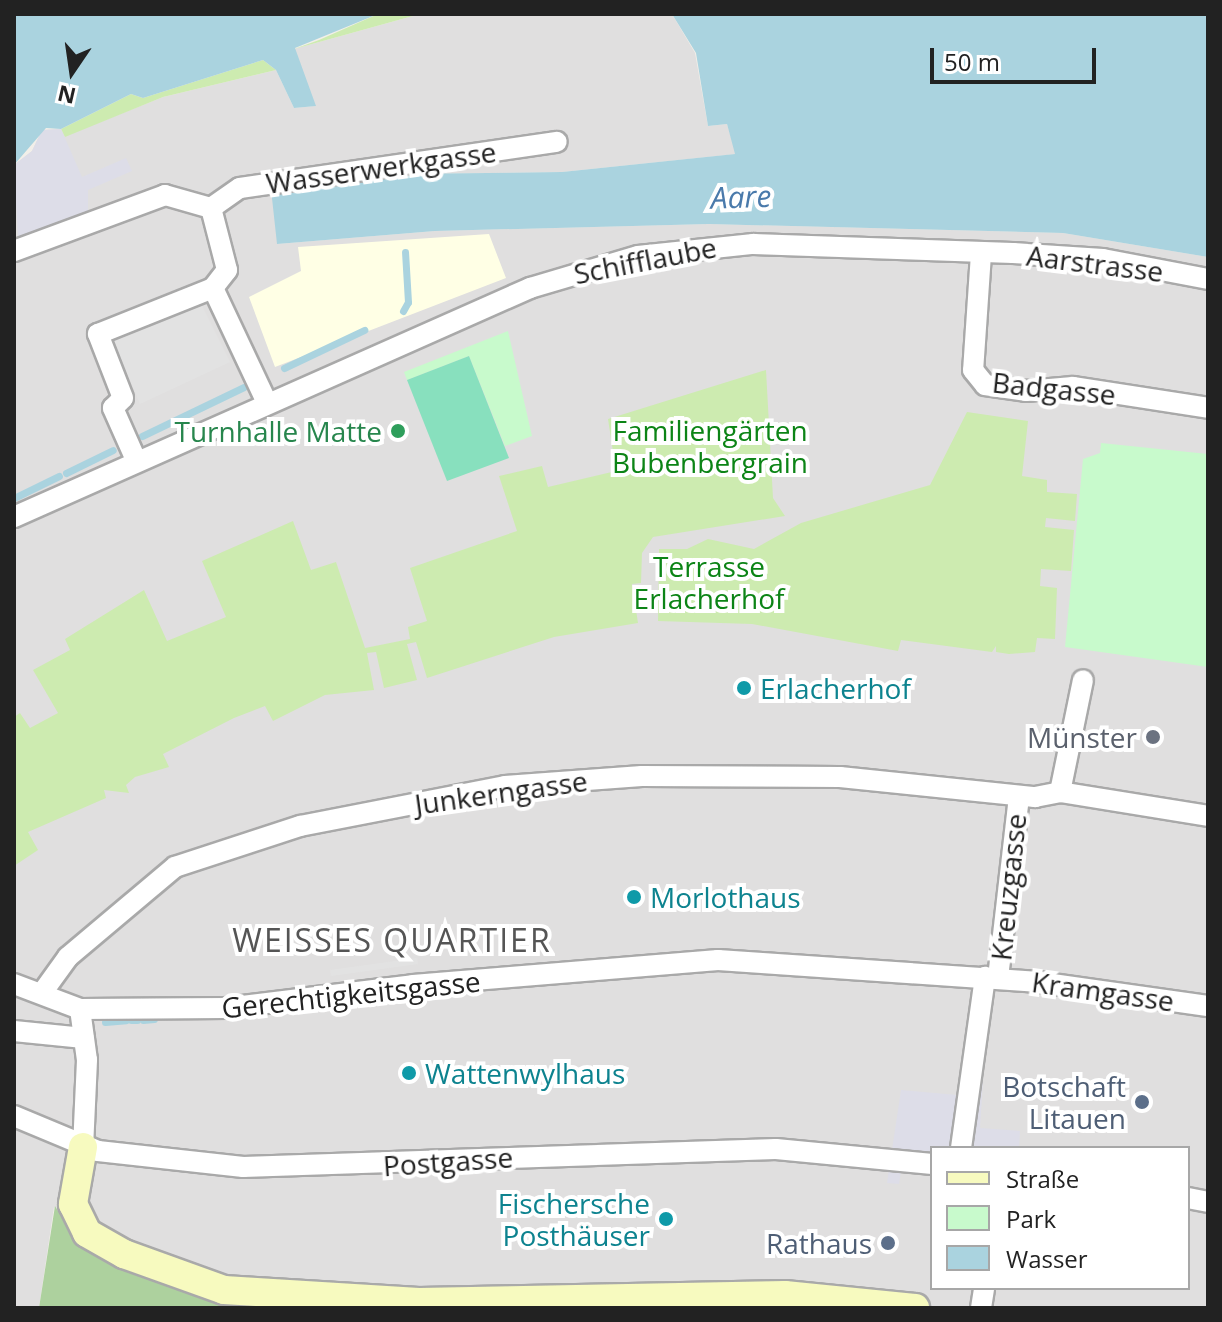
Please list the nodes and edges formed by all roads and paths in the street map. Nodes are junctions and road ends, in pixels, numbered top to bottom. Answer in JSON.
{"nodes":[{"id":1,"x":557,"y":142,"type":"dead end"},
{"id":2,"x":211,"y":208,"type":"junction"},
{"id":3,"x":14,"y":251,"type":"edge"},
{"id":4,"x":981,"y":254,"type":"junction"},
{"id":5,"x":1208,"y":279,"type":"edge"},
{"id":6,"x":213,"y":288,"type":"junction"},
{"id":7,"x":276,"y":399,"type":"junction"},
{"id":8,"x":1208,"y":408,"type":"edge"},
{"id":9,"x":136,"y":460,"type":"junction"},
{"id":10,"x":14,"y":517,"type":"edge"},
{"id":11,"x":1083,"y":680,"type":"dead end"},
{"id":12,"x":1060,"y":792,"type":"junction"},
{"id":13,"x":1019,"y":796,"type":"junction"},
{"id":14,"x":1208,"y":816,"type":"edge"},
{"id":15,"x":991,"y":977,"type":"junction"},
{"id":16,"x":14,"y":984,"type":"edge"},
{"id":17,"x":42,"y":993,"type":"junction"},
{"id":18,"x":1208,"y":1006,"type":"edge"},
{"id":19,"x":80,"y":1009,"type":"junction"},
{"id":20,"x":14,"y":1031,"type":"edge"},
{"id":21,"x":84,"y":1038,"type":"junction"},
{"id":22,"x":14,"y":1116,"type":"edge"},
{"id":23,"x":961,"y":1146,"type":"edge"},
{"id":24,"x":83,"y":1147,"type":"junction"},
{"id":25,"x":930,"y":1164,"type":"edge"},
{"id":26,"x":915,"y":1308,"type":"edge"}],
"edges":[{"from":1,"to":2,"type":"street","name":"Wasserwerkgasse"},
{"from":2,"to":3,"type":"street"},
{"from":2,"to":6,"type":"street"},
{"from":4,"to":5,"type":"street","name":"Aarstrasse"},
{"from":4,"to":7,"type":"street","name":"Schifflaube"},
{"from":4,"to":8,"type":"street","name":"Badgasse"},
{"from":6,"to":7,"type":"street"},
{"from":6,"to":9,"type":"street"},
{"from":7,"to":9,"type":"street","name":"Schifflaube"},
{"from":9,"to":10,"type":"street","name":"Schifflaube"},
{"from":11,"to":12,"type":"street"},
{"from":12,"to":13,"type":"street","name":"Junkerngasse"},
{"from":12,"to":14,"type":"street","name":"Junkerngasse"},
{"from":13,"to":15,"type":"street","name":"Kreuzgasse"},
{"from":13,"to":17,"type":"street","name":"Junkerngasse"},
{"from":15,"to":18,"type":"street","name":"Kramgasse"},
{"from":15,"to":19,"type":"street","name":"Gerechtigkeitsgasse"},
{"from":15,"to":23,"type":"street","name":"Kreuzgasse"},
{"from":16,"to":17,"type":"street","name":"Gerechtigkeitsgasse"},
{"from":17,"to":19,"type":"street","name":"Gerechtigkeitsgasse"},
{"from":19,"to":21,"type":"street"},
{"from":20,"to":21,"type":"street"},
{"from":21,"to":24,"type":"street"},
{"from":22,"to":24,"type":"street","name":"Postgasse"},
{"from":24,"to":25,"type":"street","name":"Postgasse"},
{"from":24,"to":26,"type":"street"}]}
